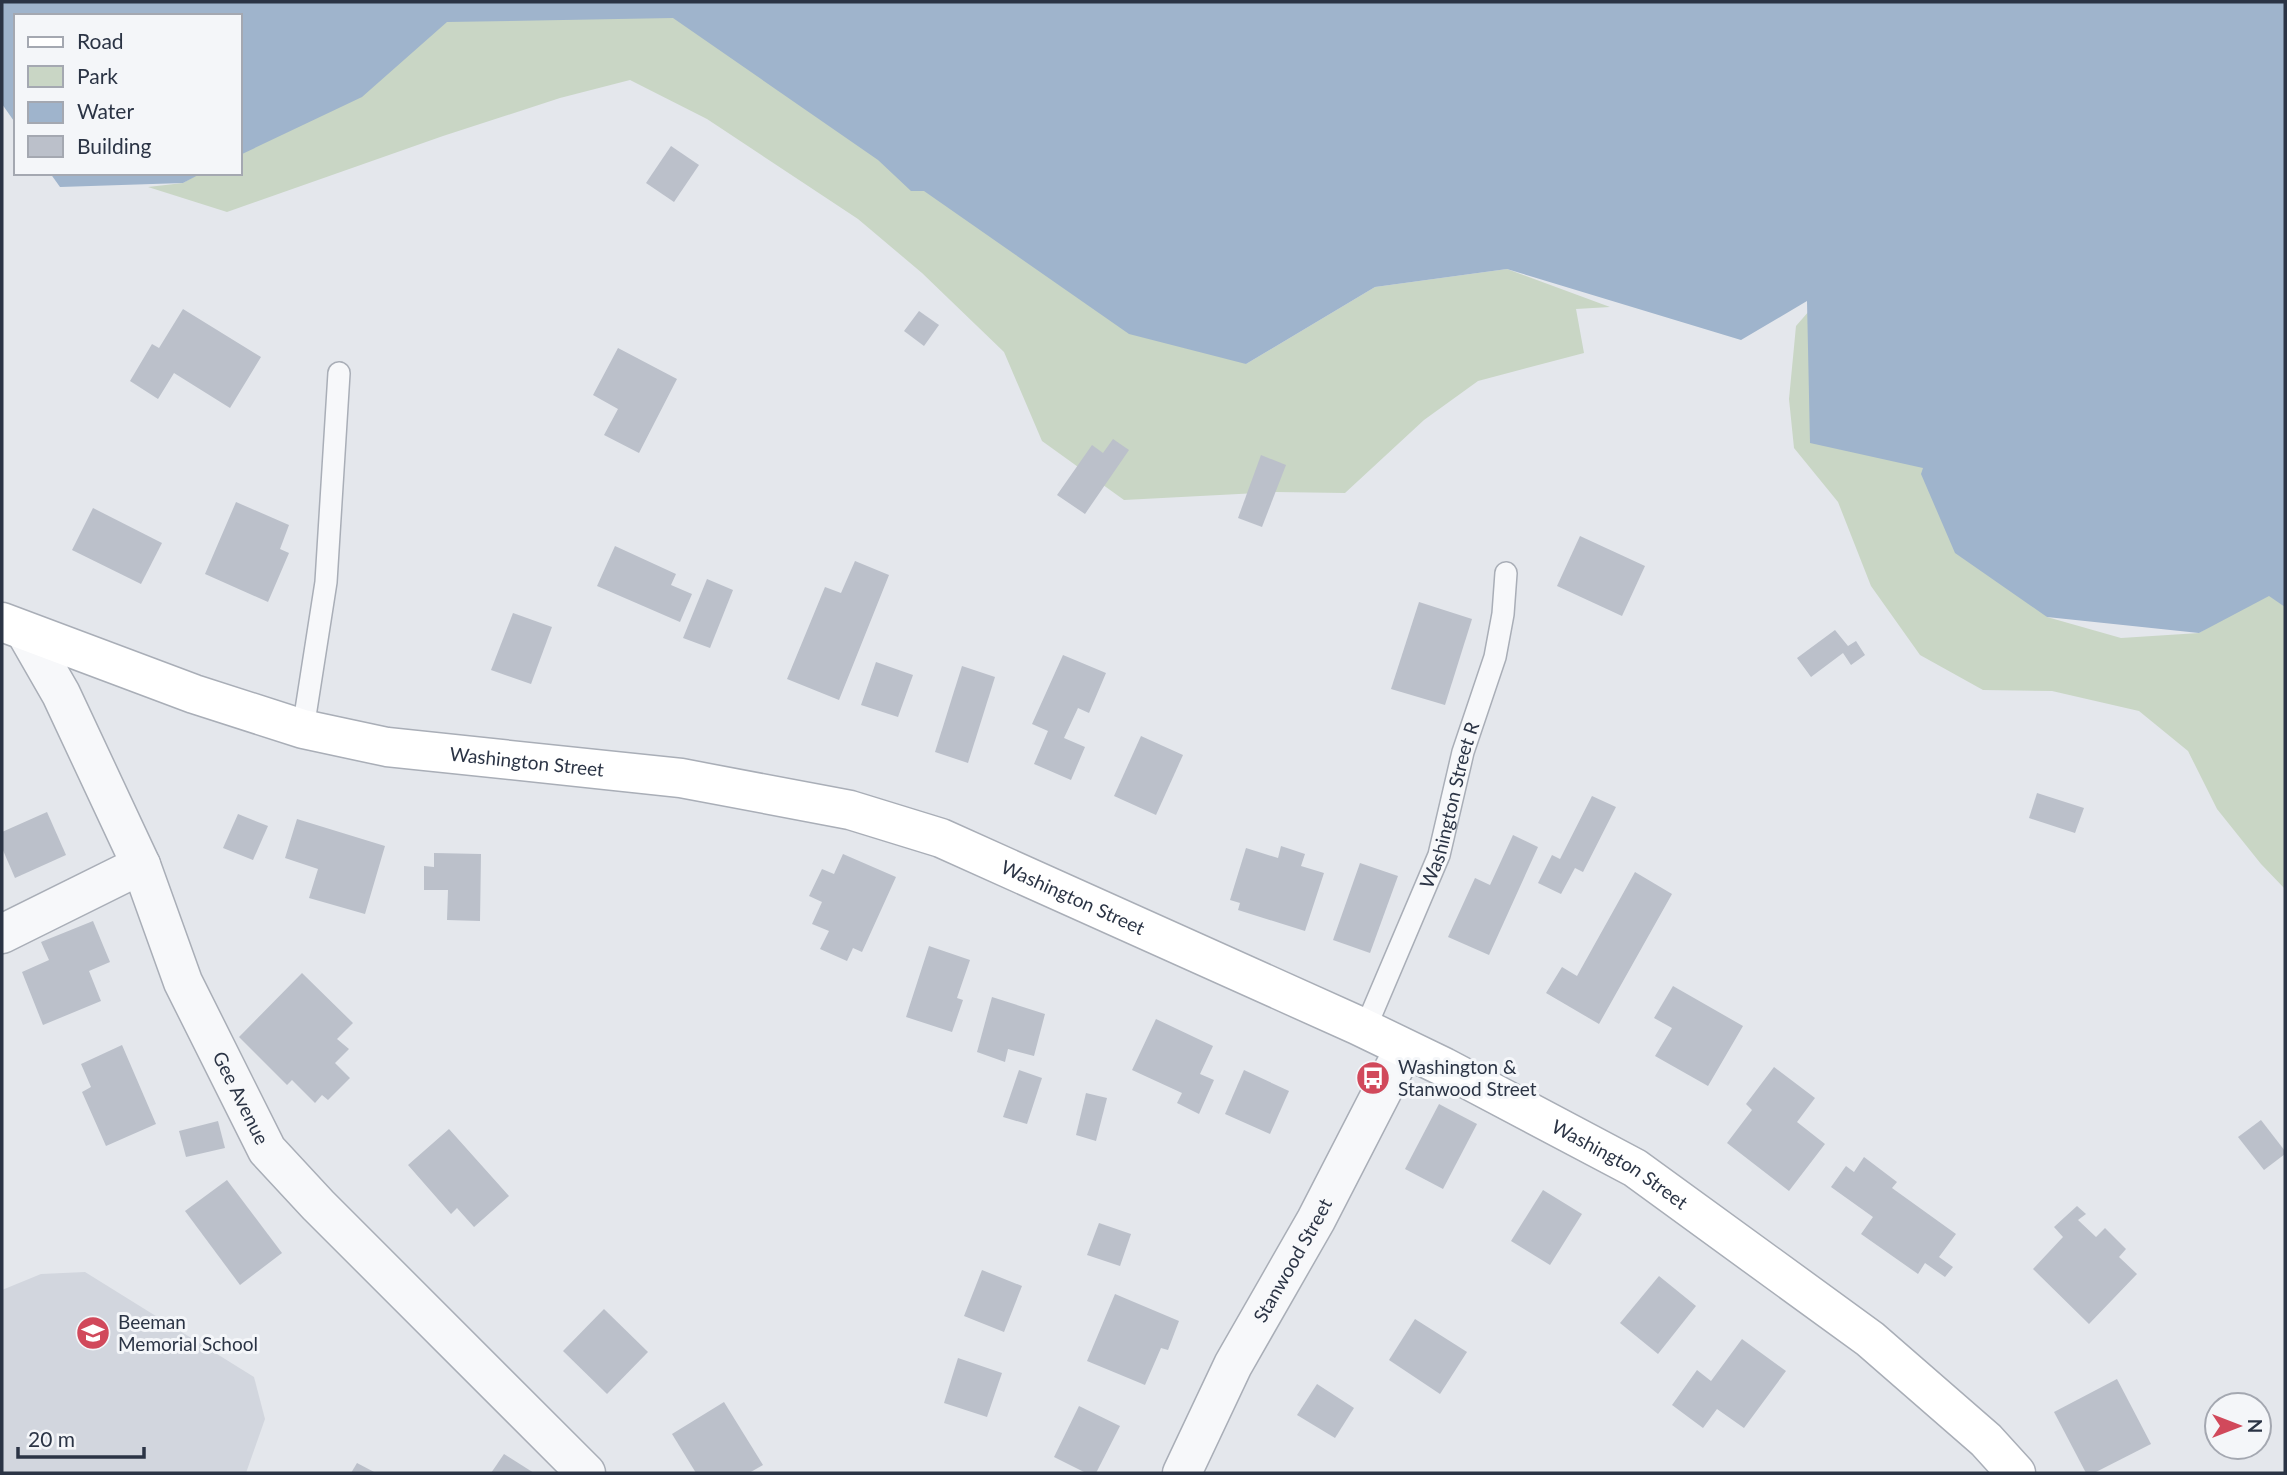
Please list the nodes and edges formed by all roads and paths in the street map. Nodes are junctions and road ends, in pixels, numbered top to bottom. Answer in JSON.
{"nodes":[{"id":1,"x":339,"y":373,"type":"dead end"},
{"id":2,"x":1506,"y":573,"type":"dead end"},
{"id":3,"x":14,"y":628,"type":"edge"},
{"id":4,"x":303,"y":729,"type":"junction"},
{"id":5,"x":142,"y":865,"type":"junction"},
{"id":6,"x":2,"y":934,"type":"edge"},
{"id":7,"x":1365,"y":1029,"type":"junction"},
{"id":8,"x":1404,"y":1049,"type":"junction"},
{"id":9,"x":586,"y":1473,"type":"edge"},
{"id":10,"x":1182,"y":1473,"type":"edge"},
{"id":11,"x":2016,"y":1473,"type":"edge"}],
"edges":[{"from":1,"to":4,"type":"lane"},
{"from":2,"to":7,"type":"lane","name":"Washington Street R"},
{"from":3,"to":4,"type":"main road","name":"Washington Street"},
{"from":3,"to":5,"type":"street","name":"Gee Avenue"},
{"from":4,"to":7,"type":"main road","name":"Washington Street"},
{"from":5,"to":6,"type":"street"},
{"from":5,"to":9,"type":"street","name":"Gee Avenue"},
{"from":7,"to":8,"type":"main road","name":"Washington Street"},
{"from":8,"to":10,"type":"street","name":"Stanwood Street"},
{"from":8,"to":11,"type":"main road","name":"Washington Street"}]}
